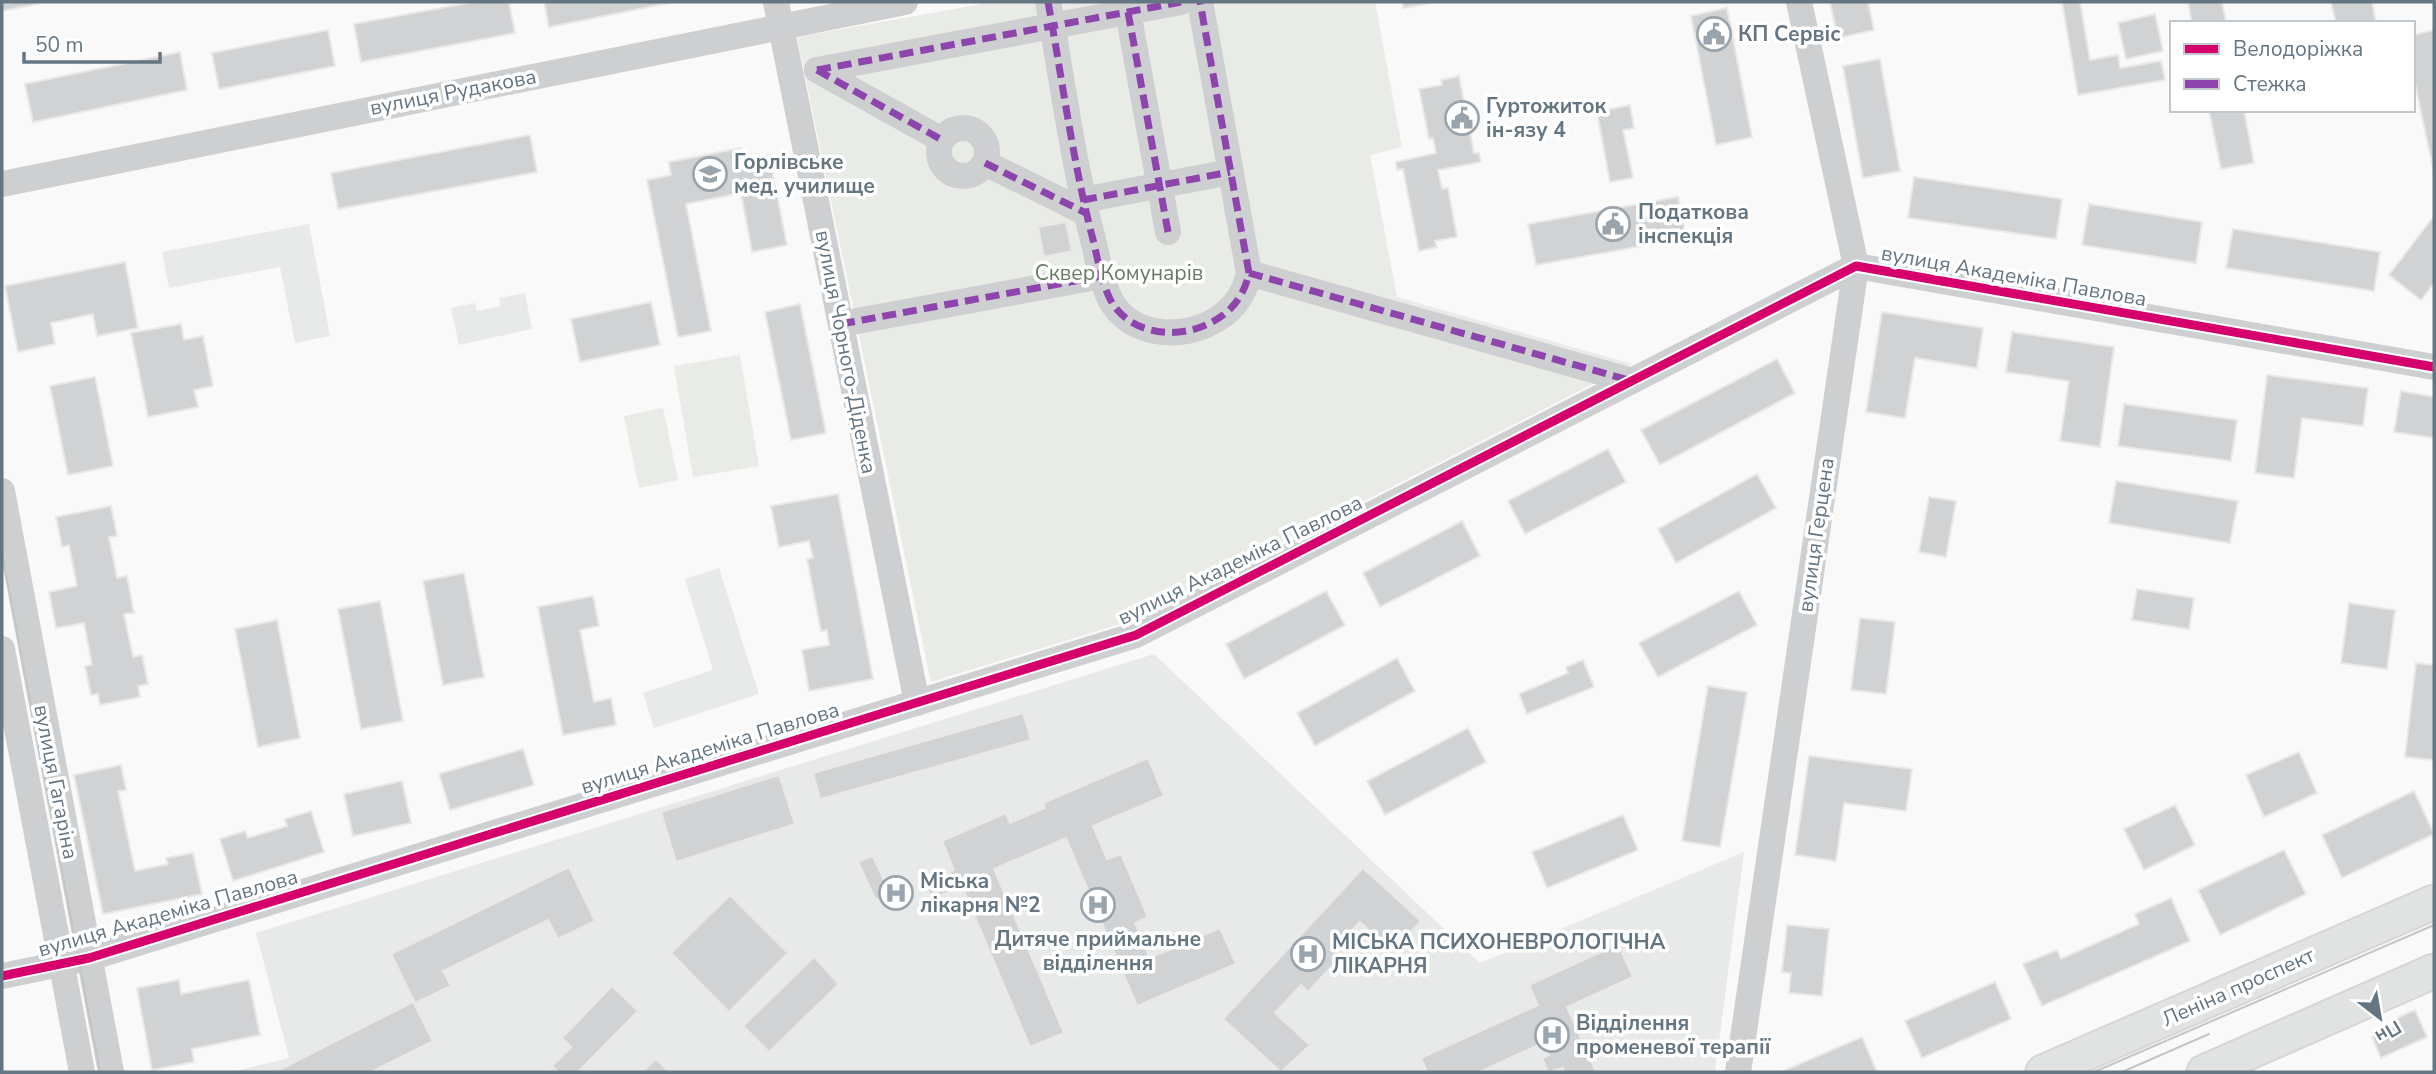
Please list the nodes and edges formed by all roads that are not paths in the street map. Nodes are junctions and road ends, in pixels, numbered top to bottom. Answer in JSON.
{"nodes":[{"id":1,"x":905,"y":2,"type":"edge"},
{"id":2,"x":1181,"y":2,"type":"edge"},
{"id":3,"x":1200,"y":2,"type":"edge"},
{"id":4,"x":1800,"y":2,"type":"edge"},
{"id":5,"x":1128,"y":12,"type":"junction"},
{"id":6,"x":778,"y":14,"type":"edge"},
{"id":7,"x":1050,"y":14,"type":"edge"},
{"id":8,"x":942,"y":140,"type":"junction"},
{"id":9,"x":985,"y":163,"type":"junction"},
{"id":10,"x":1230,"y":172,"type":"junction"},
{"id":11,"x":2,"y":184,"type":"edge"},
{"id":12,"x":1159,"y":186,"type":"junction"},
{"id":13,"x":1085,"y":207,"type":"junction"},
{"id":14,"x":1168,"y":232,"type":"dead end"},
{"id":15,"x":1856,"y":266,"type":"junction"},
{"id":16,"x":1249,"y":273,"type":"junction"},
{"id":17,"x":1102,"y":276,"type":"junction"},
{"id":18,"x":841,"y":324,"type":"junction"},
{"id":19,"x":2434,"y":367,"type":"edge"},
{"id":20,"x":1632,"y":381,"type":"junction"},
{"id":21,"x":2,"y":491,"type":"edge"},
{"id":22,"x":2,"y":649,"type":"edge"},
{"id":23,"x":917,"y":703,"type":"junction"},
{"id":24,"x":2434,"y":902,"type":"edge"},
{"id":25,"x":89,"y":958,"type":"junction"},
{"id":26,"x":62,"y":964,"type":"junction"},
{"id":27,"x":2434,"y":971,"type":"edge"},
{"id":28,"x":2,"y":976,"type":"edge"},
{"id":29,"x":82,"y":1072,"type":"edge"},
{"id":30,"x":111,"y":1072,"type":"edge"},
{"id":31,"x":1738,"y":1072,"type":"edge"},
{"id":32,"x":2043,"y":1072,"type":"edge"},
{"id":33,"x":2204,"y":1072,"type":"edge"}],
"edges":[{"from":1,"to":6,"type":"street","name":"вулиця Рудакова"},
{"from":2,"to":5,"type":"street"},
{"from":3,"to":10,"type":"street"},
{"from":4,"to":15,"type":"street","name":"вулиця Герцена"},
{"from":5,"to":7,"type":"street"},
{"from":5,"to":12,"type":"street"},
{"from":6,"to":11,"type":"street","name":"вулиця Рудакова"},
{"from":6,"to":18,"type":"street","name":"вулиця Чорного-Діденка"},
{"from":7,"to":8,"type":"street"},
{"from":7,"to":13,"type":"street"},
{"from":8,"to":9,"type":"street"},
{"from":8,"to":9,"type":"street"},
{"from":9,"to":13,"type":"street"},
{"from":10,"to":12,"type":"street"},
{"from":10,"to":16,"type":"street"},
{"from":12,"to":13,"type":"street"},
{"from":12,"to":14,"type":"street"},
{"from":13,"to":17,"type":"street"},
{"from":15,"to":19,"type":"street","name":"вулиця Академіка Павлова"},
{"from":15,"to":20,"type":"street","name":"вулиця Академіка Павлова"},
{"from":15,"to":31,"type":"street","name":"вулиця Герцена"},
{"from":16,"to":17,"type":"street"},
{"from":16,"to":20,"type":"street"},
{"from":17,"to":18,"type":"street"},
{"from":18,"to":23,"type":"street","name":"вулиця Чорного-Діденка"},
{"from":20,"to":23,"type":"street","name":"вулиця Академіка Павлова"},
{"from":21,"to":25,"type":"street","name":"вулиця Гагаріна"},
{"from":22,"to":26,"type":"street","name":"вулиця Гагаріна"},
{"from":23,"to":25,"type":"street","name":"вулиця Академіка Павлова"},
{"from":24,"to":32,"type":"main road","name":"Леніна проспект"},
{"from":25,"to":26,"type":"street","name":"вулиця Академіка Павлова"},
{"from":25,"to":30,"type":"street","name":"вулиця Гагаріна"},
{"from":26,"to":28,"type":"street","name":"вулиця Академіка Павлова"},
{"from":26,"to":29,"type":"street","name":"вулиця Гагаріна"},
{"from":27,"to":33,"type":"main road"}]}
